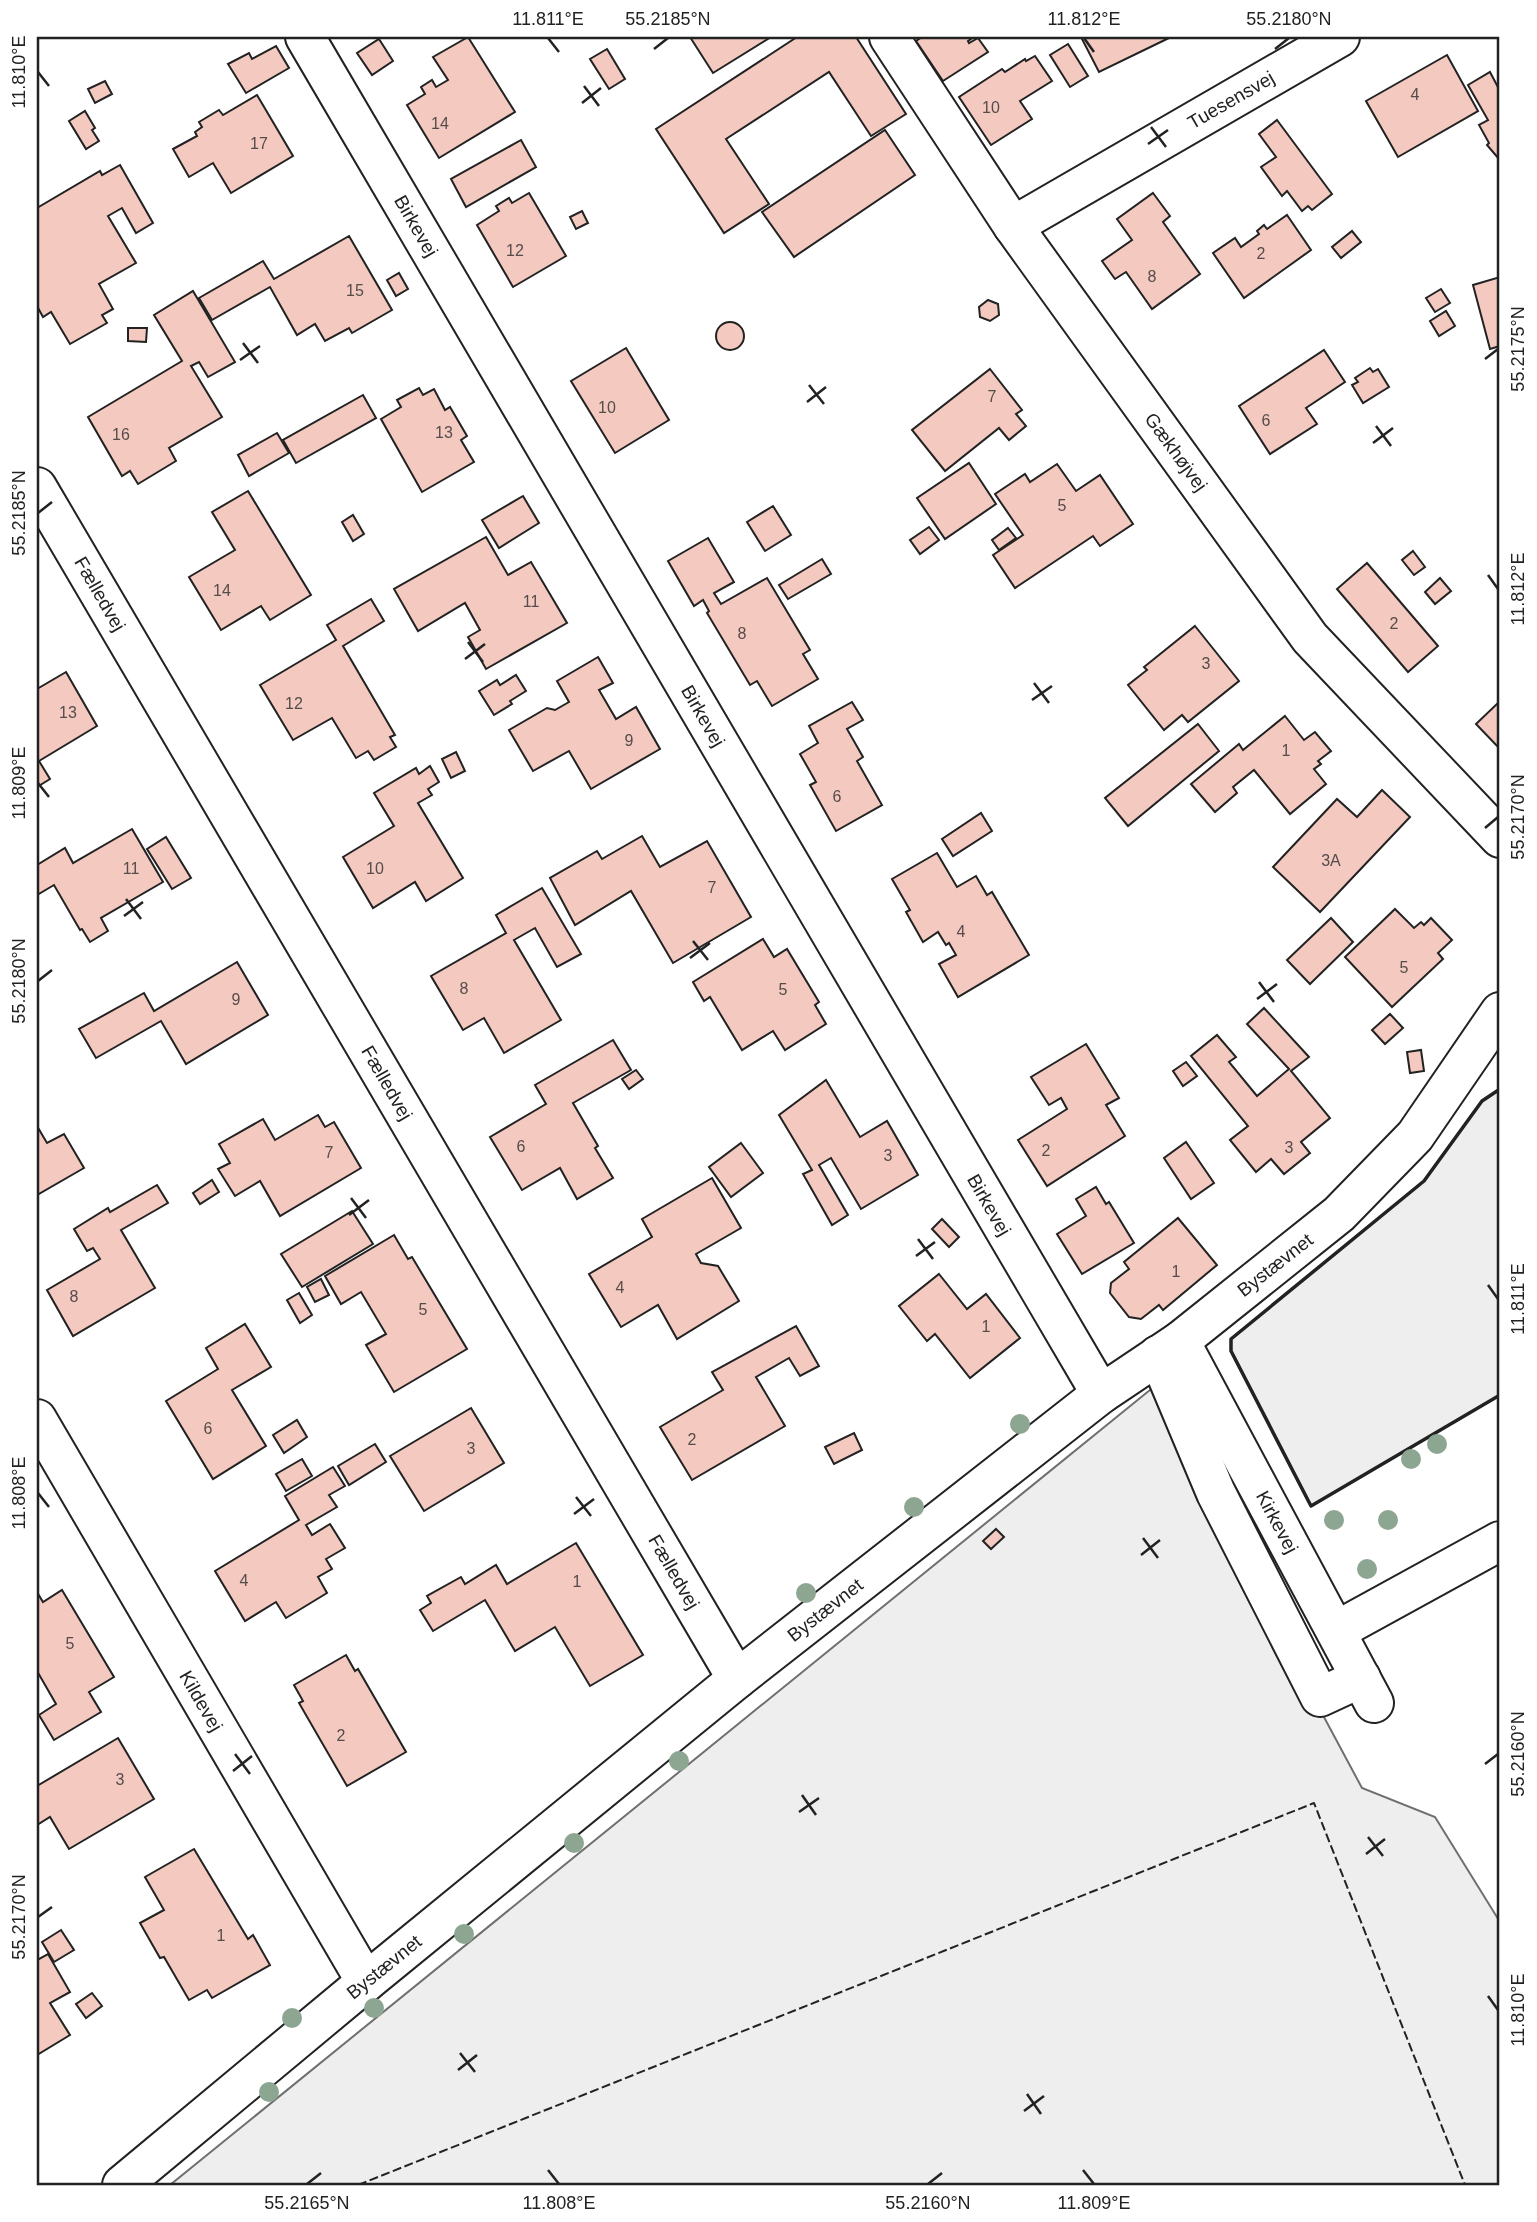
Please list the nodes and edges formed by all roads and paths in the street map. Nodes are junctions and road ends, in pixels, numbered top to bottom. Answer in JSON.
{"nodes":[{"id":1,"x":305,"y":37,"type":"edge"},
{"id":2,"x":888,"y":37,"type":"edge"},
{"id":3,"x":1340,"y":37,"type":"edge"},
{"id":4,"x":1013,"y":226,"type":"junction"},
{"id":5,"x":37,"y":487,"type":"edge"},
{"id":6,"x":1500,"y":838,"type":"edge"},
{"id":7,"x":1500,"y":1012,"type":"edge"},
{"id":8,"x":1169,"y":1348,"type":"junction"},
{"id":9,"x":1101,"y":1394,"type":"junction"},
{"id":10,"x":37,"y":1419,"type":"edge"},
{"id":11,"x":1500,"y":1541,"type":"edge"},
{"id":12,"x":1336,"y":1631,"type":"junction"},
{"id":13,"x":737,"y":1679,"type":"junction"},
{"id":14,"x":366,"y":1982,"type":"junction"},
{"id":15,"x":122,"y":2185,"type":"edge"}],
"edges":[{"from":1,"to":9,"type":"street","name":"Birkevej"},
{"from":2,"to":4,"type":"street","name":"Gækhøjvej"},
{"from":3,"to":4,"type":"street","name":"Tuesensvej"},
{"from":4,"to":6,"type":"street","name":"Gækhøjvej"},
{"from":5,"to":13,"type":"street","name":"Fælledvej"},
{"from":7,"to":8,"type":"street","name":"Bystævnet"},
{"from":8,"to":9,"type":"street","name":"Bystævnet"},
{"from":8,"to":12,"type":"street","name":"Kirkevej"},
{"from":8,"to":12,"type":"street","name":"Kirkevej"},
{"from":9,"to":13,"type":"street","name":"Bystævnet"},
{"from":10,"to":14,"type":"street","name":"Kildevej"},
{"from":11,"to":12,"type":"street"},
{"from":13,"to":14,"type":"street","name":"Bystævnet"},
{"from":14,"to":15,"type":"street","name":"Bystævnet"}]}
